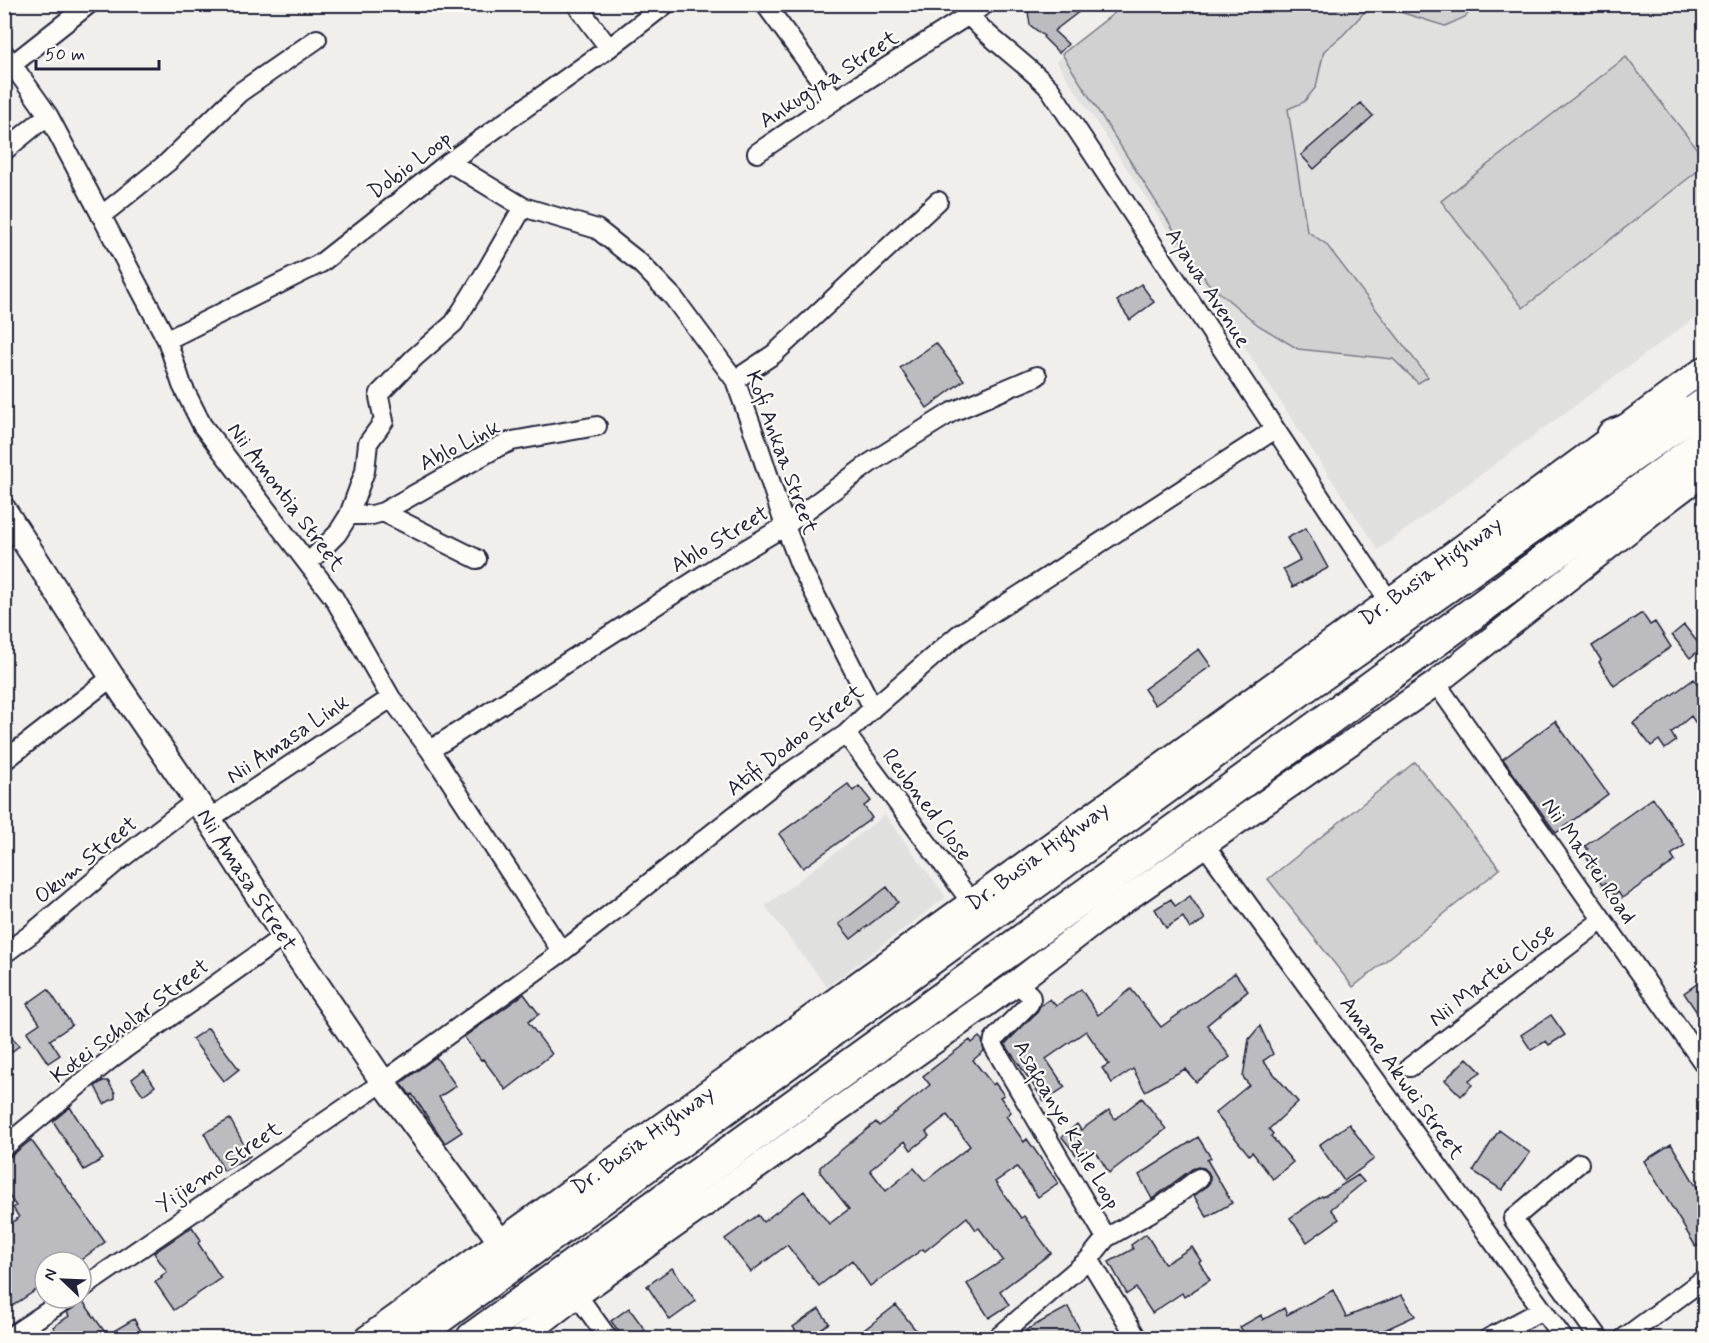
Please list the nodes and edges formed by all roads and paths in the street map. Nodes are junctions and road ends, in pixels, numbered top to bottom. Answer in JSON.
{"nodes":[{"id":1,"x":89,"y":4,"type":"edge"},
{"id":2,"x":576,"y":4,"type":"edge"},
{"id":3,"x":666,"y":4,"type":"edge"},
{"id":4,"x":765,"y":4,"type":"edge"},
{"id":5,"x":986,"y":4,"type":"edge"},
{"id":6,"x":964,"y":10,"type":"edge"},
{"id":7,"x":317,"y":39,"type":"dead end"},
{"id":8,"x":609,"y":48,"type":"junction"},
{"id":9,"x":9,"y":58,"type":"edge"},
{"id":10,"x":835,"y":100,"type":"junction"},
{"id":11,"x":48,"y":115,"type":"junction"},
{"id":12,"x":4,"y":151,"type":"edge"},
{"id":13,"x":757,"y":153,"type":"dead end"},
{"id":14,"x":449,"y":162,"type":"junction"},
{"id":15,"x":938,"y":201,"type":"dead end"},
{"id":16,"x":524,"y":207,"type":"junction"},
{"id":17,"x":101,"y":216,"type":"junction"},
{"id":18,"x":167,"y":340,"type":"junction"},
{"id":19,"x":1704,"y":369,"type":"edge"},
{"id":20,"x":1037,"y":376,"type":"dead end"},
{"id":21,"x":735,"y":381,"type":"junction"},
{"id":22,"x":1704,"y":399,"type":"edge"},
{"id":23,"x":1704,"y":405,"type":"edge"},
{"id":24,"x":597,"y":426,"type":"dead end"},
{"id":25,"x":1274,"y":430,"type":"junction"},
{"id":26,"x":1613,"y":436,"type":"junction"},
{"id":27,"x":1704,"y":444,"type":"edge"},
{"id":28,"x":1704,"y":473,"type":"edge"},
{"id":29,"x":383,"y":512,"type":"junction"},
{"id":30,"x":349,"y":515,"type":"junction"},
{"id":31,"x":8,"y":524,"type":"edge"},
{"id":32,"x":785,"y":526,"type":"junction"},
{"id":33,"x":477,"y":559,"type":"dead end"},
{"id":34,"x":308,"y":563,"type":"junction"},
{"id":35,"x":1389,"y":601,"type":"junction"},
{"id":36,"x":112,"y":677,"type":"junction"},
{"id":37,"x":1436,"y":683,"type":"junction"},
{"id":38,"x":391,"y":698,"type":"junction"},
{"id":39,"x":873,"y":708,"type":"junction"},
{"id":40,"x":846,"y":734,"type":"junction"},
{"id":41,"x":430,"y":750,"type":"junction"},
{"id":42,"x":4,"y":761,"type":"edge"},
{"id":43,"x":203,"y":810,"type":"junction"},
{"id":44,"x":1204,"y":844,"type":"junction"},
{"id":45,"x":972,"y":903,"type":"junction"},
{"id":46,"x":1602,"y":920,"type":"junction"},
{"id":47,"x":284,"y":936,"type":"junction"},
{"id":48,"x":562,"y":952,"type":"junction"},
{"id":49,"x":4,"y":954,"type":"edge"},
{"id":50,"x":1016,"y":983,"type":"junction"},
{"id":51,"x":1704,"y":1064,"type":"edge"},
{"id":52,"x":1410,"y":1067,"type":"dead end"},
{"id":53,"x":383,"y":1082,"type":"junction"},
{"id":54,"x":4,"y":1147,"type":"edge"},
{"id":55,"x":1579,"y":1163,"type":"dead end"},
{"id":56,"x":1199,"y":1178,"type":"dead end"},
{"id":57,"x":645,"y":1231,"type":"junction"},
{"id":58,"x":1106,"y":1238,"type":"junction"},
{"id":59,"x":500,"y":1241,"type":"junction"},
{"id":60,"x":1089,"y":1259,"type":"junction"},
{"id":61,"x":1704,"y":1279,"type":"edge"},
{"id":62,"x":93,"y":1281,"type":"edge"},
{"id":63,"x":577,"y":1295,"type":"junction"},
{"id":64,"x":50,"y":1310,"type":"edge"},
{"id":65,"x":1542,"y":1310,"type":"junction"},
{"id":66,"x":8,"y":1338,"type":"edge"},
{"id":67,"x":367,"y":1338,"type":"edge"},
{"id":68,"x":411,"y":1338,"type":"edge"},
{"id":69,"x":473,"y":1338,"type":"edge"},
{"id":70,"x":521,"y":1338,"type":"edge"},
{"id":71,"x":608,"y":1338,"type":"edge"},
{"id":72,"x":997,"y":1338,"type":"edge"},
{"id":73,"x":1137,"y":1338,"type":"edge"},
{"id":74,"x":1489,"y":1338,"type":"edge"},
{"id":75,"x":1563,"y":1338,"type":"edge"},
{"id":76,"x":1599,"y":1338,"type":"edge"},
{"id":77,"x":1624,"y":1338,"type":"edge"}],
"edges":[{"from":1,"to":9,"type":"street"},
{"from":2,"to":8,"type":"street"},
{"from":3,"to":8,"type":"street","name":"Dobio Loop"},
{"from":4,"to":10,"type":"street"},
{"from":5,"to":6,"type":"street","name":"Ankugyaa Street"},
{"from":6,"to":10,"type":"street","name":"Ankugyaa Street"},
{"from":6,"to":25,"type":"street","name":"Ayawa Avenue"},
{"from":7,"to":17,"type":"street"},
{"from":8,"to":14,"type":"street","name":"Dobio Loop"},
{"from":9,"to":11,"type":"street","name":"Nii Amontia Street"},
{"from":10,"to":13,"type":"street","name":"Ankugyaa Street"},
{"from":11,"to":12,"type":"street"},
{"from":11,"to":17,"type":"street","name":"Nii Amontia Street"},
{"from":14,"to":16,"type":"street","name":"Kofi Ankaa Street"},
{"from":14,"to":18,"type":"street","name":"Dobio Loop"},
{"from":15,"to":21,"type":"street"},
{"from":16,"to":21,"type":"street","name":"Kofi Ankaa Street"},
{"from":16,"to":30,"type":"street"},
{"from":17,"to":18,"type":"street","name":"Nii Amontia Street"},
{"from":18,"to":34,"type":"street","name":"Nii Amontia Street"},
{"from":19,"to":26,"type":"street","name":"Dr. Busia Highway"},
{"from":20,"to":32,"type":"street","name":"Ablo Street"},
{"from":21,"to":32,"type":"street","name":"Kofi Ankaa Street"},
{"from":22,"to":26,"type":"highway"},
{"from":23,"to":68,"type":"highway","name":"Dr. Busia Highway"},
{"from":24,"to":29,"type":"street","name":"Ablo Link"},
{"from":25,"to":35,"type":"street","name":"Ayawa Avenue"},
{"from":25,"to":39,"type":"street","name":"Atifi Dodoo Street"},
{"from":26,"to":35,"type":"street","name":"Dr. Busia Highway"},
{"from":27,"to":57,"type":"highway"},
{"from":28,"to":37,"type":"street"},
{"from":29,"to":30,"type":"street","name":"Ablo Link"},
{"from":29,"to":33,"type":"street"},
{"from":30,"to":34,"type":"street"},
{"from":31,"to":36,"type":"street","name":"Nii Amasa Street"},
{"from":32,"to":39,"type":"street","name":"Kofi Ankaa Street"},
{"from":32,"to":41,"type":"street","name":"Ablo Street"},
{"from":34,"to":38,"type":"street","name":"Nii Amontia Street"},
{"from":35,"to":45,"type":"street","name":"Dr. Busia Highway"},
{"from":36,"to":42,"type":"street"},
{"from":36,"to":43,"type":"street","name":"Nii Amasa Street"},
{"from":37,"to":44,"type":"street"},
{"from":37,"to":46,"type":"street","name":"Nii Martei Road"},
{"from":38,"to":41,"type":"street","name":"Nii Amontia Street"},
{"from":38,"to":43,"type":"street","name":"Nii Amasa Link"},
{"from":39,"to":40,"type":"street","name":"Atifi Dodoo Street"},
{"from":40,"to":45,"type":"street","name":"Reubned Close"},
{"from":40,"to":48,"type":"street","name":"Atifi Dodoo Street"},
{"from":41,"to":48,"type":"street","name":"Nii Amontia Street"},
{"from":43,"to":47,"type":"street","name":"Nii Amasa Street"},
{"from":43,"to":49,"type":"street","name":"Okum Street"},
{"from":44,"to":50,"type":"street"},
{"from":44,"to":65,"type":"street","name":"Amane Akwei Street"},
{"from":45,"to":59,"type":"street","name":"Dr. Busia Highway"},
{"from":46,"to":51,"type":"street","name":"Nii Martei Road"},
{"from":46,"to":52,"type":"street","name":"Nii Martei Close"},
{"from":47,"to":53,"type":"street","name":"Nii Amasa Street"},
{"from":47,"to":54,"type":"street","name":"Kotei Scholar Street"},
{"from":48,"to":53,"type":"street","name":"Atifi Dodoo Street"},
{"from":50,"to":57,"type":"street"},
{"from":50,"to":58,"type":"street","name":"Asafoanye Kaile Loop"},
{"from":53,"to":59,"type":"street","name":"Nii Amasa Street"},
{"from":53,"to":62,"type":"street","name":"Yijiemo Street"},
{"from":55,"to":76,"type":"street"},
{"from":56,"to":58,"type":"street"},
{"from":57,"to":63,"type":"street"},
{"from":57,"to":69,"type":"highway"},
{"from":58,"to":60,"type":"street"},
{"from":59,"to":67,"type":"street","name":"Dr. Busia Highway"},
{"from":60,"to":72,"type":"street"},
{"from":60,"to":73,"type":"street"},
{"from":61,"to":77,"type":"street"},
{"from":63,"to":70,"type":"street"},
{"from":63,"to":71,"type":"street"},
{"from":64,"to":66,"type":"street"},
{"from":65,"to":74,"type":"street"},
{"from":65,"to":75,"type":"street","name":"Amane Akwei Street"}]}
